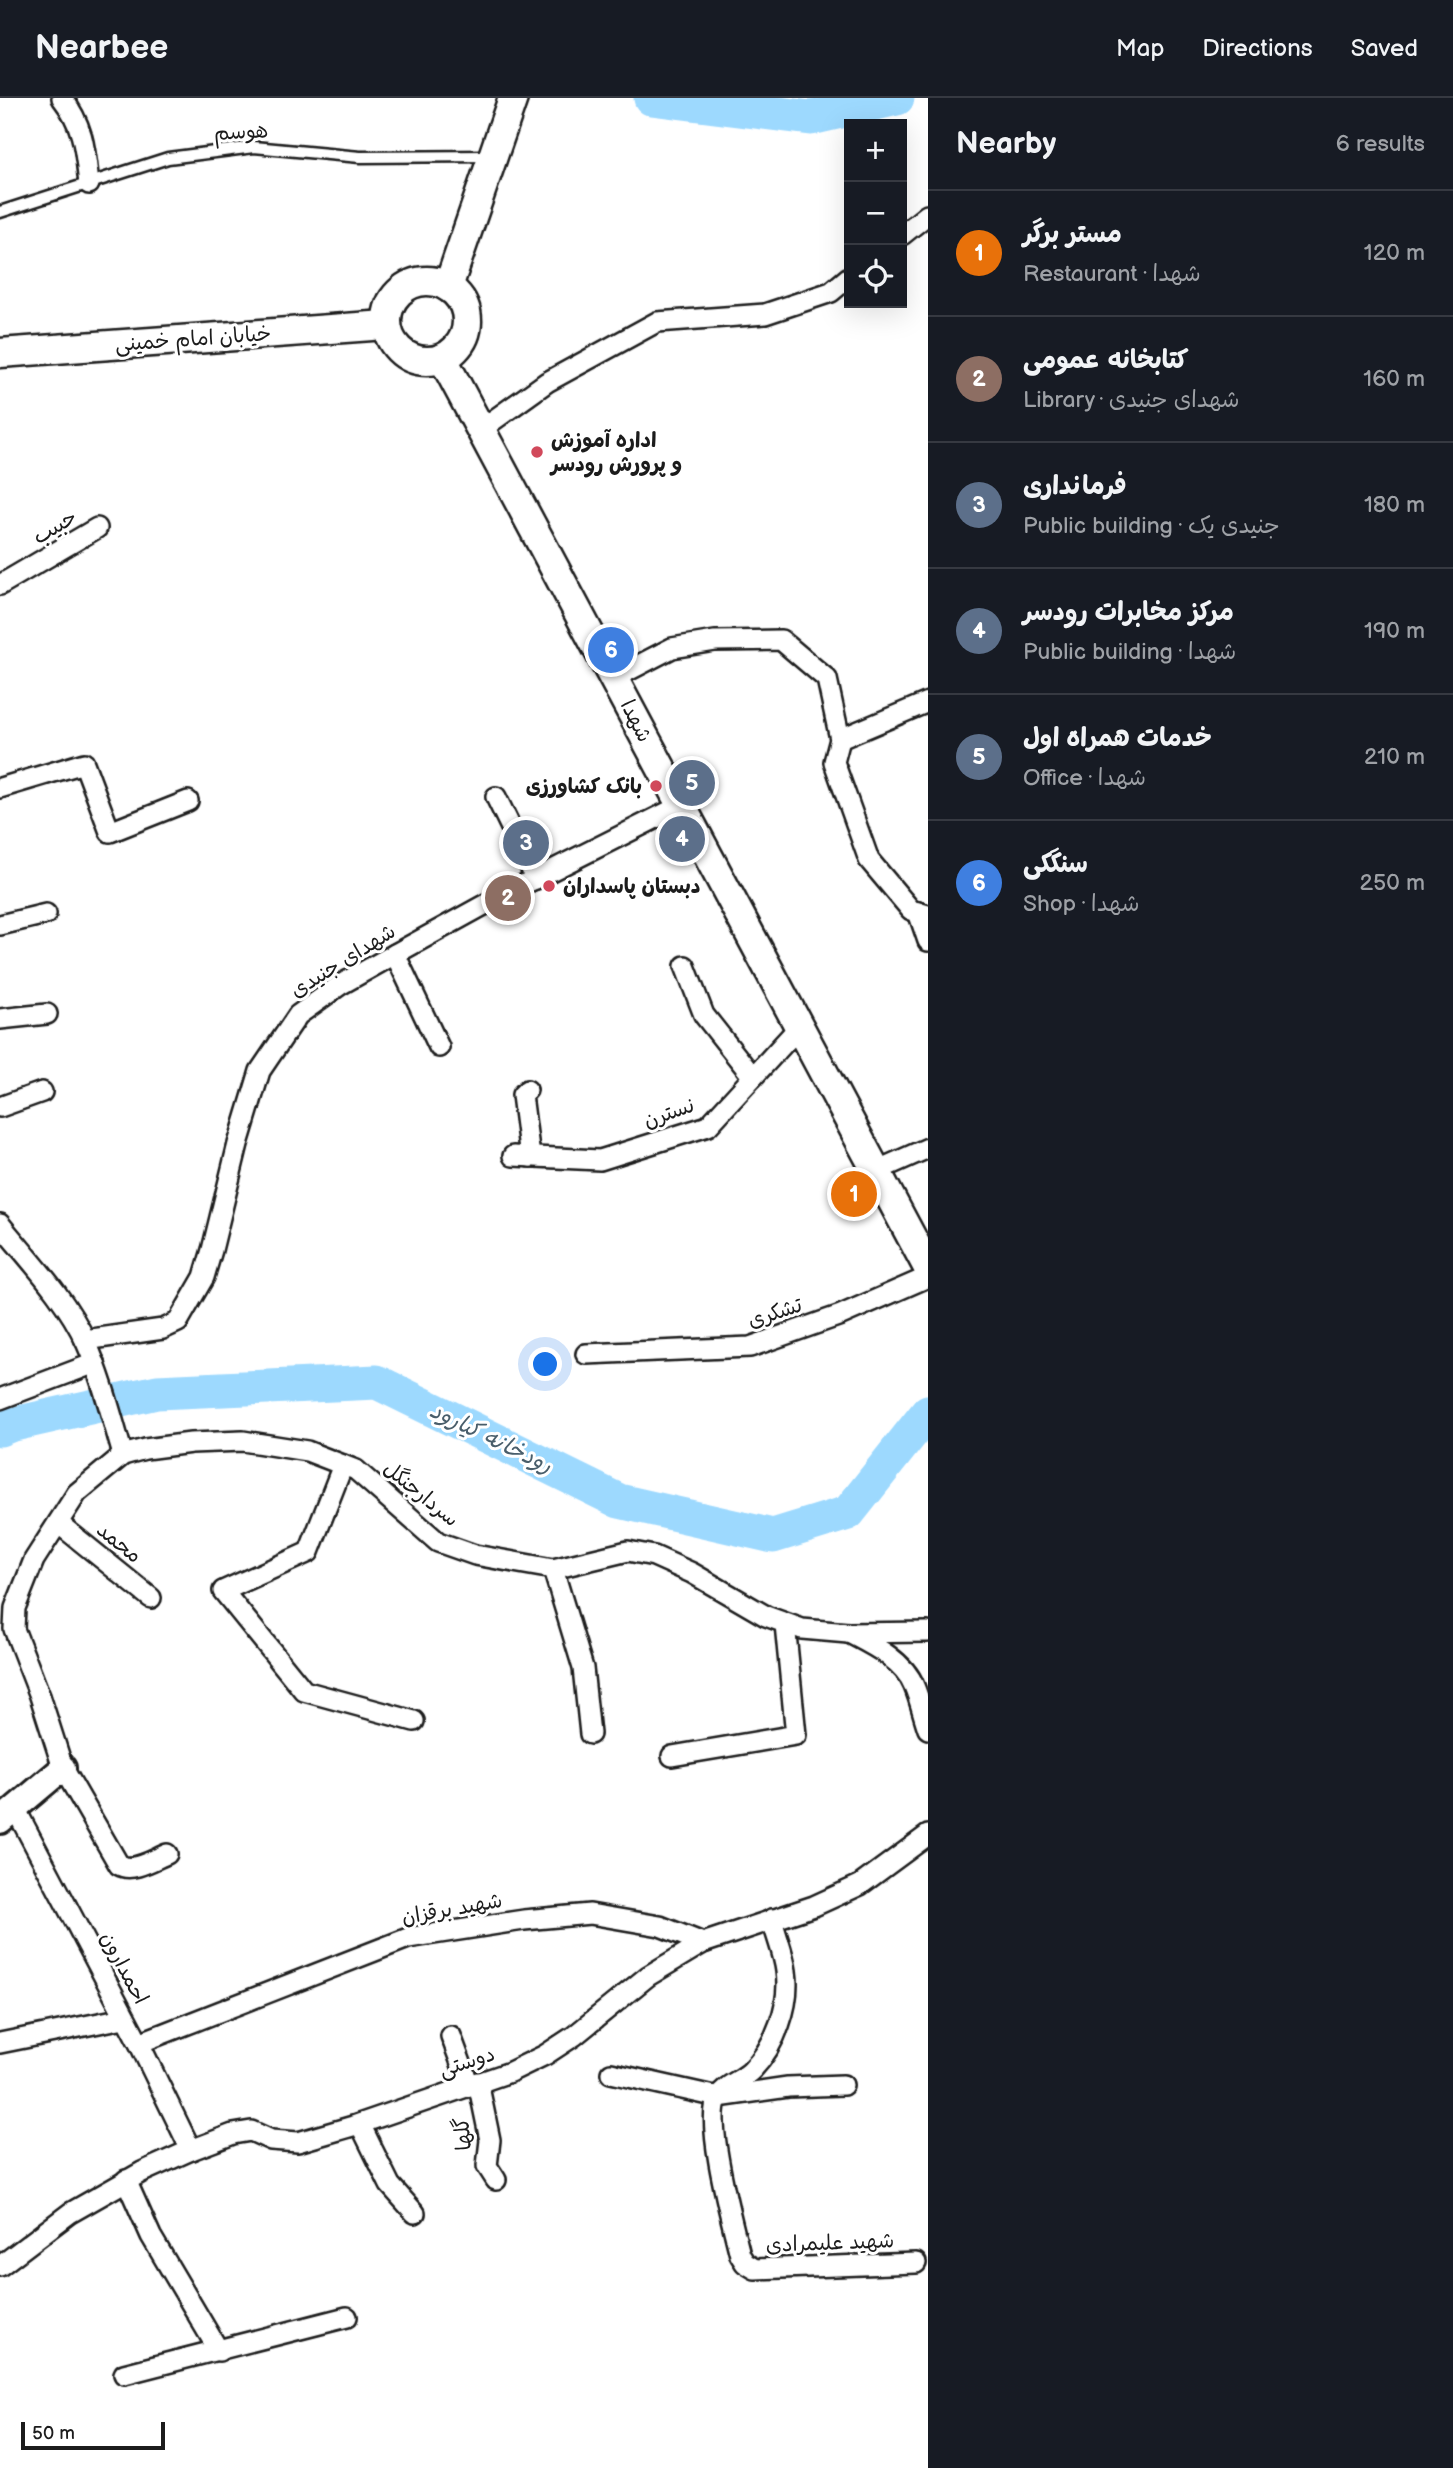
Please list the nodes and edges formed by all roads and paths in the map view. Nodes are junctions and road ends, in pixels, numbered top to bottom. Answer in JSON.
{"nodes":[{"id":1,"x":62,"y":98,"type":"edge"},
{"id":2,"x":512,"y":100,"type":"edge"},
{"id":3,"x":493,"y":156,"type":"junction"},
{"id":4,"x":89,"y":184,"type":"junction"},
{"id":5,"x":0,"y":212,"type":"edge"},
{"id":6,"x":927,"y":215,"type":"edge"},
{"id":7,"x":907,"y":231,"type":"edge"},
{"id":8,"x":844,"y":281,"type":"edge"},
{"id":9,"x":448,"y":286,"type":"junction"},
{"id":10,"x":386,"y":325,"type":"junction"},
{"id":11,"x":0,"y":353,"type":"edge"},
{"id":12,"x":443,"y":359,"type":"junction"},
{"id":13,"x":480,"y":430,"type":"junction"},
{"id":14,"x":97,"y":528,"type":"dead end"},
{"id":15,"x":0,"y":585,"type":"edge"},
{"id":16,"x":614,"y":678,"type":"junction"},
{"id":17,"x":928,"y":702,"type":"edge"},
{"id":18,"x":840,"y":739,"type":"junction"},
{"id":19,"x":0,"y":788,"type":"edge"},
{"id":20,"x":496,"y":797,"type":"dead end"},
{"id":21,"x":188,"y":801,"type":"dead end"},
{"id":22,"x":680,"y":806,"type":"junction"},
{"id":23,"x":536,"y":879,"type":"junction"},
{"id":24,"x":46,"y":914,"type":"dead end"},
{"id":25,"x":923,"y":914,"type":"edge"},
{"id":26,"x":0,"y":925,"type":"edge"},
{"id":27,"x":928,"y":941,"type":"edge"},
{"id":28,"x":395,"y":954,"type":"junction"},
{"id":29,"x":685,"y":966,"type":"dead end"},
{"id":30,"x":47,"y":1014,"type":"dead end"},
{"id":31,"x":0,"y":1019,"type":"edge"},
{"id":32,"x":799,"y":1027,"type":"junction"},
{"id":33,"x":439,"y":1047,"type":"dead end"},
{"id":34,"x":753,"y":1077,"type":"junction"},
{"id":35,"x":527,"y":1090,"type":"dead end"},
{"id":36,"x":42,"y":1092,"type":"dead end"},
{"id":37,"x":0,"y":1107,"type":"edge"},
{"id":38,"x":928,"y":1148,"type":"edge"},
{"id":39,"x":876,"y":1171,"type":"junction"},
{"id":40,"x":0,"y":1224,"type":"edge"},
{"id":41,"x":928,"y":1268,"type":"edge"},
{"id":42,"x":928,"y":1277,"type":"edge"},
{"id":43,"x":85,"y":1340,"type":"junction"},
{"id":44,"x":586,"y":1354,"type":"dead end"},
{"id":45,"x":97,"y":1370,"type":"junction"},
{"id":46,"x":0,"y":1399,"type":"edge"},
{"id":47,"x":123,"y":1455,"type":"junction"},
{"id":48,"x":343,"y":1465,"type":"junction"},
{"id":49,"x":58,"y":1523,"type":"junction"},
{"id":50,"x":553,"y":1569,"type":"junction"},
{"id":51,"x":151,"y":1598,"type":"dead end"},
{"id":52,"x":785,"y":1624,"type":"junction"},
{"id":53,"x":928,"y":1632,"type":"edge"},
{"id":54,"x":848,"y":1633,"type":"junction"},
{"id":55,"x":7,"y":1636,"type":"edge"},
{"id":56,"x":414,"y":1721,"type":"dead end"},
{"id":57,"x":928,"y":1730,"type":"edge"},
{"id":58,"x":590,"y":1734,"type":"dead end"},
{"id":59,"x":672,"y":1756,"type":"dead end"},
{"id":60,"x":62,"y":1769,"type":"junction"},
{"id":61,"x":8,"y":1815,"type":"edge"},
{"id":62,"x":928,"y":1835,"type":"edge"},
{"id":63,"x":167,"y":1854,"type":"dead end"},
{"id":64,"x":772,"y":1919,"type":"junction"},
{"id":65,"x":704,"y":1942,"type":"junction"},
{"id":66,"x":124,"y":2018,"type":"junction"},
{"id":67,"x":451,"y":2036,"type":"dead end"},
{"id":68,"x":0,"y":2043,"type":"edge"},
{"id":69,"x":139,"y":2043,"type":"junction"},
{"id":70,"x":611,"y":2073,"type":"dead end"},
{"id":71,"x":474,"y":2084,"type":"junction"},
{"id":72,"x":843,"y":2085,"type":"dead end"},
{"id":73,"x":718,"y":2097,"type":"junction"},
{"id":74,"x":360,"y":2124,"type":"junction"},
{"id":75,"x":191,"y":2150,"type":"junction"},
{"id":76,"x":126,"y":2180,"type":"junction"},
{"id":77,"x":496,"y":2180,"type":"dead end"},
{"id":78,"x":415,"y":2213,"type":"dead end"},
{"id":79,"x":916,"y":2263,"type":"dead end"},
{"id":80,"x":0,"y":2266,"type":"edge"},
{"id":81,"x":347,"y":2318,"type":"dead end"},
{"id":82,"x":219,"y":2351,"type":"junction"},
{"id":83,"x":124,"y":2374,"type":"dead end"}],
"edges":[{"from":1,"to":4,"type":"street"},
{"from":2,"to":3,"type":"main road"},
{"from":3,"to":4,"type":"lane","name":"هوسم"},
{"from":3,"to":9,"type":"main road"},
{"from":4,"to":5,"type":"lane","name":"هوسم"},
{"from":6,"to":7,"type":"street"},
{"from":8,"to":13,"type":"street"},
{"from":9,"to":10,"type":"main road"},
{"from":9,"to":12,"type":"main road"},
{"from":10,"to":11,"type":"main road","name":"خیابان امام خمینی"},
{"from":10,"to":12,"type":"main road"},
{"from":12,"to":13,"type":"main road","name":"شهدا"},
{"from":13,"to":16,"type":"main road","name":"شهدا"},
{"from":14,"to":15,"type":"street","name":"حبیب"},
{"from":16,"to":18,"type":"street"},
{"from":16,"to":22,"type":"main road","name":"شهدا"},
{"from":17,"to":18,"type":"street"},
{"from":18,"to":25,"type":"street"},
{"from":19,"to":21,"type":"street"},
{"from":20,"to":23,"type":"street"},
{"from":22,"to":23,"type":"street","name":"شهدای جنیدی"},
{"from":22,"to":32,"type":"main road","name":"شهدا"},
{"from":23,"to":28,"type":"street","name":"شهدای جنیدی"},
{"from":24,"to":26,"type":"street"},
{"from":25,"to":27,"type":"street"},
{"from":28,"to":33,"type":"street"},
{"from":28,"to":43,"type":"street","name":"شهدای جنیدی"},
{"from":29,"to":34,"type":"street"},
{"from":30,"to":31,"type":"street"},
{"from":32,"to":34,"type":"street","name":"نسترن"},
{"from":32,"to":39,"type":"main road","name":"شهدا"},
{"from":34,"to":35,"type":"street","name":"نسترن"},
{"from":36,"to":37,"type":"street"},
{"from":38,"to":39,"type":"street"},
{"from":39,"to":41,"type":"main road","name":"شهدا"},
{"from":40,"to":43,"type":"street"},
{"from":42,"to":44,"type":"street","name":"تشکری"},
{"from":43,"to":45,"type":"street"},
{"from":45,"to":46,"type":"street"},
{"from":45,"to":47,"type":"street"},
{"from":47,"to":48,"type":"street","name":"سردارجنگل"},
{"from":47,"to":49,"type":"street","name":"سردارجنگل"},
{"from":48,"to":50,"type":"street","name":"سردارجنگل"},
{"from":48,"to":56,"type":"street"},
{"from":49,"to":51,"type":"street","name":"محمد"},
{"from":49,"to":55,"type":"street","name":"سردارجنگل"},
{"from":50,"to":52,"type":"street","name":"سردارجنگل"},
{"from":50,"to":58,"type":"street"},
{"from":52,"to":54,"type":"street","name":"سردارجنگل"},
{"from":52,"to":59,"type":"street"},
{"from":53,"to":54,"type":"street","name":"سردارجنگل"},
{"from":54,"to":57,"type":"street"},
{"from":55,"to":60,"type":"street"},
{"from":60,"to":61,"type":"street"},
{"from":60,"to":63,"type":"street"},
{"from":61,"to":66,"type":"street","name":"احمدارون"},
{"from":62,"to":64,"type":"street","name":"دوستی"},
{"from":64,"to":65,"type":"street","name":"دوستی"},
{"from":64,"to":73,"type":"street"},
{"from":65,"to":69,"type":"street","name":"شهید برقزان"},
{"from":65,"to":71,"type":"street","name":"دوستی"},
{"from":66,"to":68,"type":"street"},
{"from":66,"to":69,"type":"street","name":"احمدارون"},
{"from":67,"to":71,"type":"street","name":"گلها"},
{"from":69,"to":75,"type":"street","name":"احمدارون"},
{"from":70,"to":73,"type":"street"},
{"from":71,"to":74,"type":"street","name":"دوستی"},
{"from":71,"to":77,"type":"street","name":"گلها"},
{"from":72,"to":73,"type":"street"},
{"from":73,"to":79,"type":"street","name":"شهید علیمرادی"},
{"from":74,"to":75,"type":"street","name":"دوستی"},
{"from":74,"to":78,"type":"street"},
{"from":75,"to":76,"type":"street","name":"دوستی"},
{"from":76,"to":80,"type":"street","name":"دوستی"},
{"from":76,"to":82,"type":"street"},
{"from":81,"to":82,"type":"street"},
{"from":82,"to":83,"type":"street"}]}
